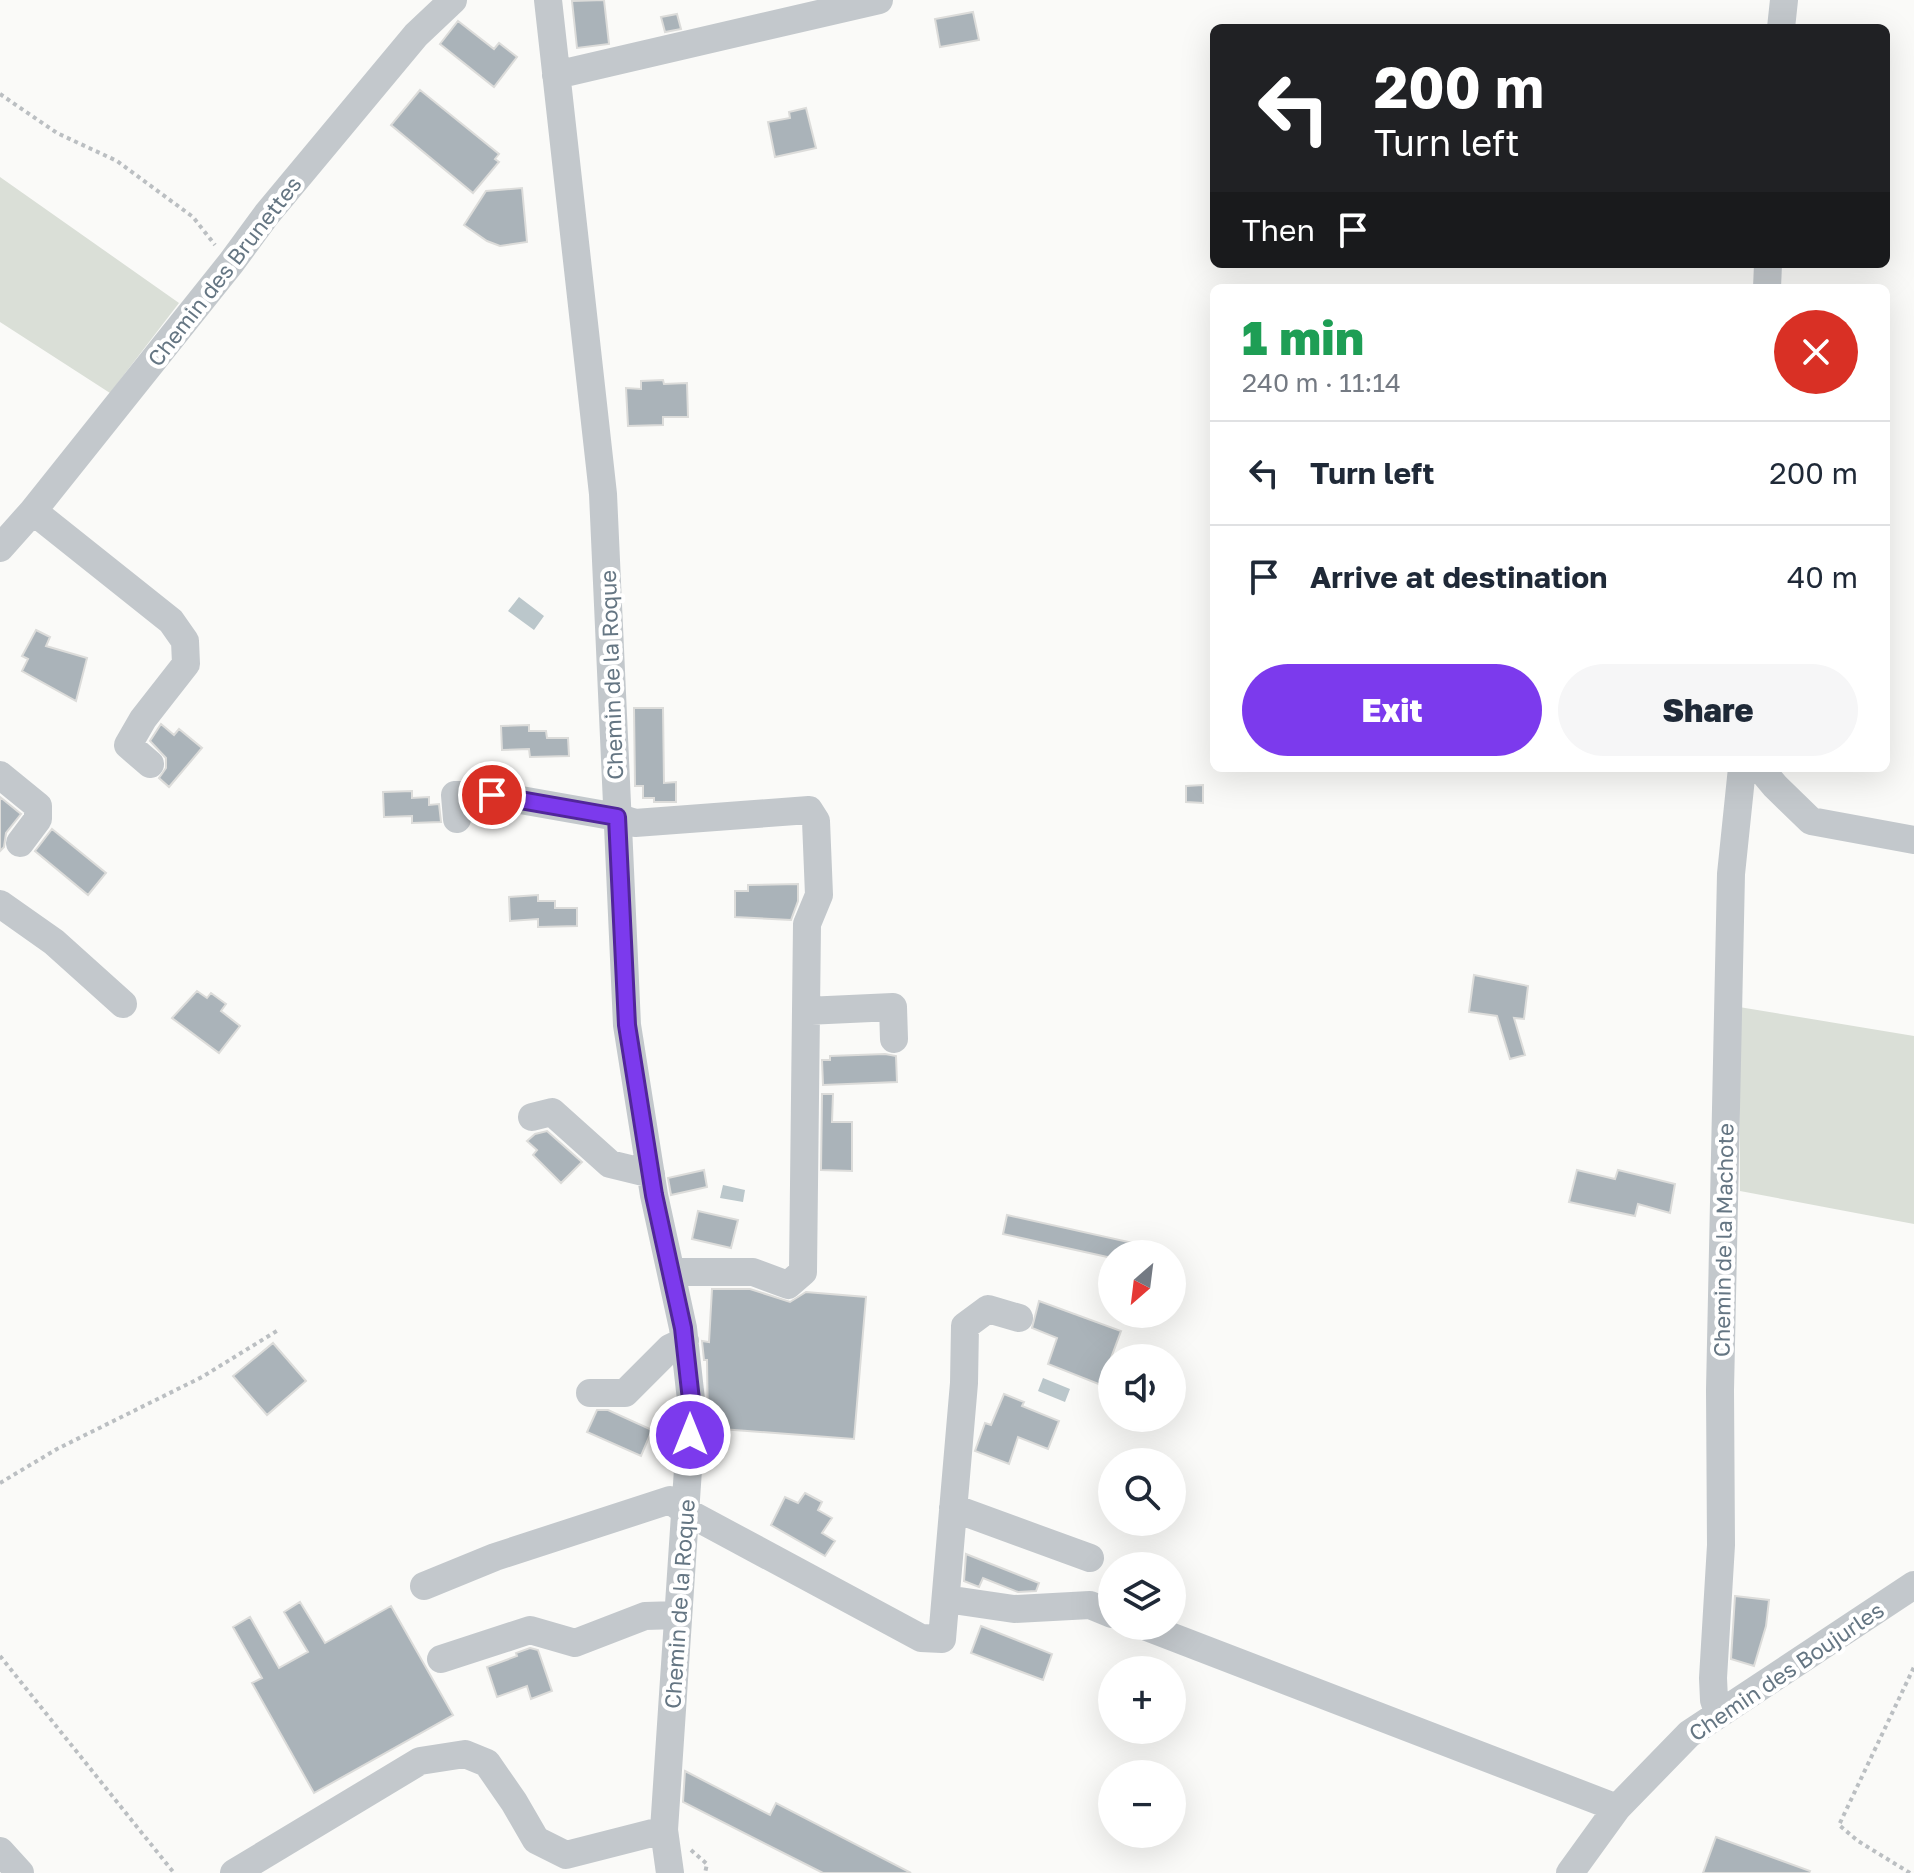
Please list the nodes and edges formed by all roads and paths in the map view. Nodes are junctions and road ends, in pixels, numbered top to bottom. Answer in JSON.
{"nodes":[{"id":1,"x":453,"y":0,"type":"edge"},
{"id":2,"x":548,"y":0,"type":"edge"},
{"id":3,"x":879,"y":0,"type":"edge"},
{"id":4,"x":1784,"y":0,"type":"edge"},
{"id":5,"x":1781,"y":24,"type":"edge"},
{"id":6,"x":556,"y":75,"type":"junction"},
{"id":7,"x":0,"y":94,"type":"edge"},
{"id":8,"x":231,"y":263,"type":"junction"},
{"id":9,"x":33,"y":511,"type":"junction"},
{"id":10,"x":0,"y":548,"type":"edge"},
{"id":11,"x":150,"y":764,"type":"dead end"},
{"id":12,"x":1742,"y":772,"type":"edge"},
{"id":13,"x":1763,"y":772,"type":"edge"},
{"id":14,"x":0,"y":775,"type":"edge"},
{"id":15,"x":617,"y":817,"type":"junction"},
{"id":16,"x":457,"y":819,"type":"dead end"},
{"id":17,"x":1914,"y":840,"type":"edge"},
{"id":18,"x":20,"y":843,"type":"dead end"},
{"id":19,"x":0,"y":904,"type":"edge"},
{"id":20,"x":123,"y":1004,"type":"dead end"},
{"id":21,"x":806,"y":1011,"type":"junction"},
{"id":22,"x":894,"y":1039,"type":"dead end"},
{"id":23,"x":532,"y":1117,"type":"dead end"},
{"id":24,"x":651,"y":1174,"type":"junction"},
{"id":25,"x":671,"y":1272,"type":"junction"},
{"id":26,"x":1019,"y":1318,"type":"dead end"},
{"id":27,"x":280,"y":1329,"type":"dead end"},
{"id":28,"x":685,"y":1341,"type":"junction"},
{"id":29,"x":590,"y":1393,"type":"dead end"},
{"id":30,"x":0,"y":1483,"type":"edge"},
{"id":31,"x":953,"y":1508,"type":"junction"},
{"id":32,"x":685,"y":1511,"type":"junction"},
{"id":33,"x":1090,"y":1558,"type":"dead end"},
{"id":34,"x":1914,"y":1585,"type":"edge"},
{"id":35,"x":424,"y":1586,"type":"dead end"},
{"id":36,"x":946,"y":1599,"type":"junction"},
{"id":37,"x":1098,"y":1608,"type":"edge"},
{"id":38,"x":678,"y":1615,"type":"junction"},
{"id":39,"x":1180,"y":1640,"type":"edge"},
{"id":40,"x":0,"y":1656,"type":"edge"},
{"id":41,"x":441,"y":1659,"type":"dead end"},
{"id":42,"x":1914,"y":1667,"type":"edge"},
{"id":43,"x":1718,"y":1712,"type":"junction"},
{"id":44,"x":1617,"y":1808,"type":"junction"},
{"id":45,"x":664,"y":1830,"type":"junction"},
{"id":46,"x":0,"y":1851,"type":"edge"},
{"id":47,"x":20,"y":1873,"type":"edge"},
{"id":48,"x":174,"y":1873,"type":"edge"},
{"id":49,"x":234,"y":1873,"type":"edge"},
{"id":50,"x":670,"y":1873,"type":"edge"},
{"id":51,"x":1570,"y":1873,"type":"edge"},
{"id":52,"x":1910,"y":1873,"type":"edge"}],
"edges":[{"from":1,"to":8,"type":"street","name":"Chemin des Brunettes"},
{"from":2,"to":6,"type":"street","name":"Chemin de la Roque"},
{"from":3,"to":6,"type":"street"},
{"from":4,"to":5,"type":"street"},
{"from":6,"to":15,"type":"street","name":"Chemin de la Roque"},
{"from":7,"to":8,"type":"path"},
{"from":8,"to":9,"type":"street","name":"Chemin des Brunettes"},
{"from":9,"to":10,"type":"street","name":"Chemin des Brunettes"},
{"from":9,"to":11,"type":"street"},
{"from":12,"to":43,"type":"street","name":"Chemin de la Machote"},
{"from":13,"to":17,"type":"street"},
{"from":14,"to":18,"type":"street"},
{"from":15,"to":16,"type":"street"},
{"from":15,"to":21,"type":"street"},
{"from":15,"to":24,"type":"street","name":"Chemin de la Roque"},
{"from":19,"to":20,"type":"street"},
{"from":21,"to":22,"type":"street"},
{"from":21,"to":25,"type":"street"},
{"from":23,"to":24,"type":"street"},
{"from":24,"to":25,"type":"street","name":"Chemin de la Roque"},
{"from":25,"to":28,"type":"street","name":"Chemin de la Roque"},
{"from":26,"to":31,"type":"street"},
{"from":27,"to":30,"type":"path"},
{"from":28,"to":29,"type":"street"},
{"from":28,"to":32,"type":"street","name":"Chemin de la Roque"},
{"from":31,"to":33,"type":"street"},
{"from":31,"to":36,"type":"street"},
{"from":32,"to":35,"type":"street"},
{"from":32,"to":36,"type":"street"},
{"from":32,"to":38,"type":"street","name":"Chemin de la Roque"},
{"from":34,"to":43,"type":"street","name":"Chemin des Boujurles"},
{"from":36,"to":37,"type":"street"},
{"from":38,"to":41,"type":"street"},
{"from":38,"to":45,"type":"street","name":"Chemin de la Roque"},
{"from":39,"to":44,"type":"street"},
{"from":40,"to":48,"type":"path"},
{"from":42,"to":52,"type":"path"},
{"from":43,"to":44,"type":"street","name":"Chemin des Boujurles"},
{"from":44,"to":51,"type":"street","name":"Chemin des Boujurles"},
{"from":45,"to":49,"type":"street"},
{"from":45,"to":50,"type":"street","name":"Chemin de la Roque"},
{"from":46,"to":47,"type":"street"}]}
